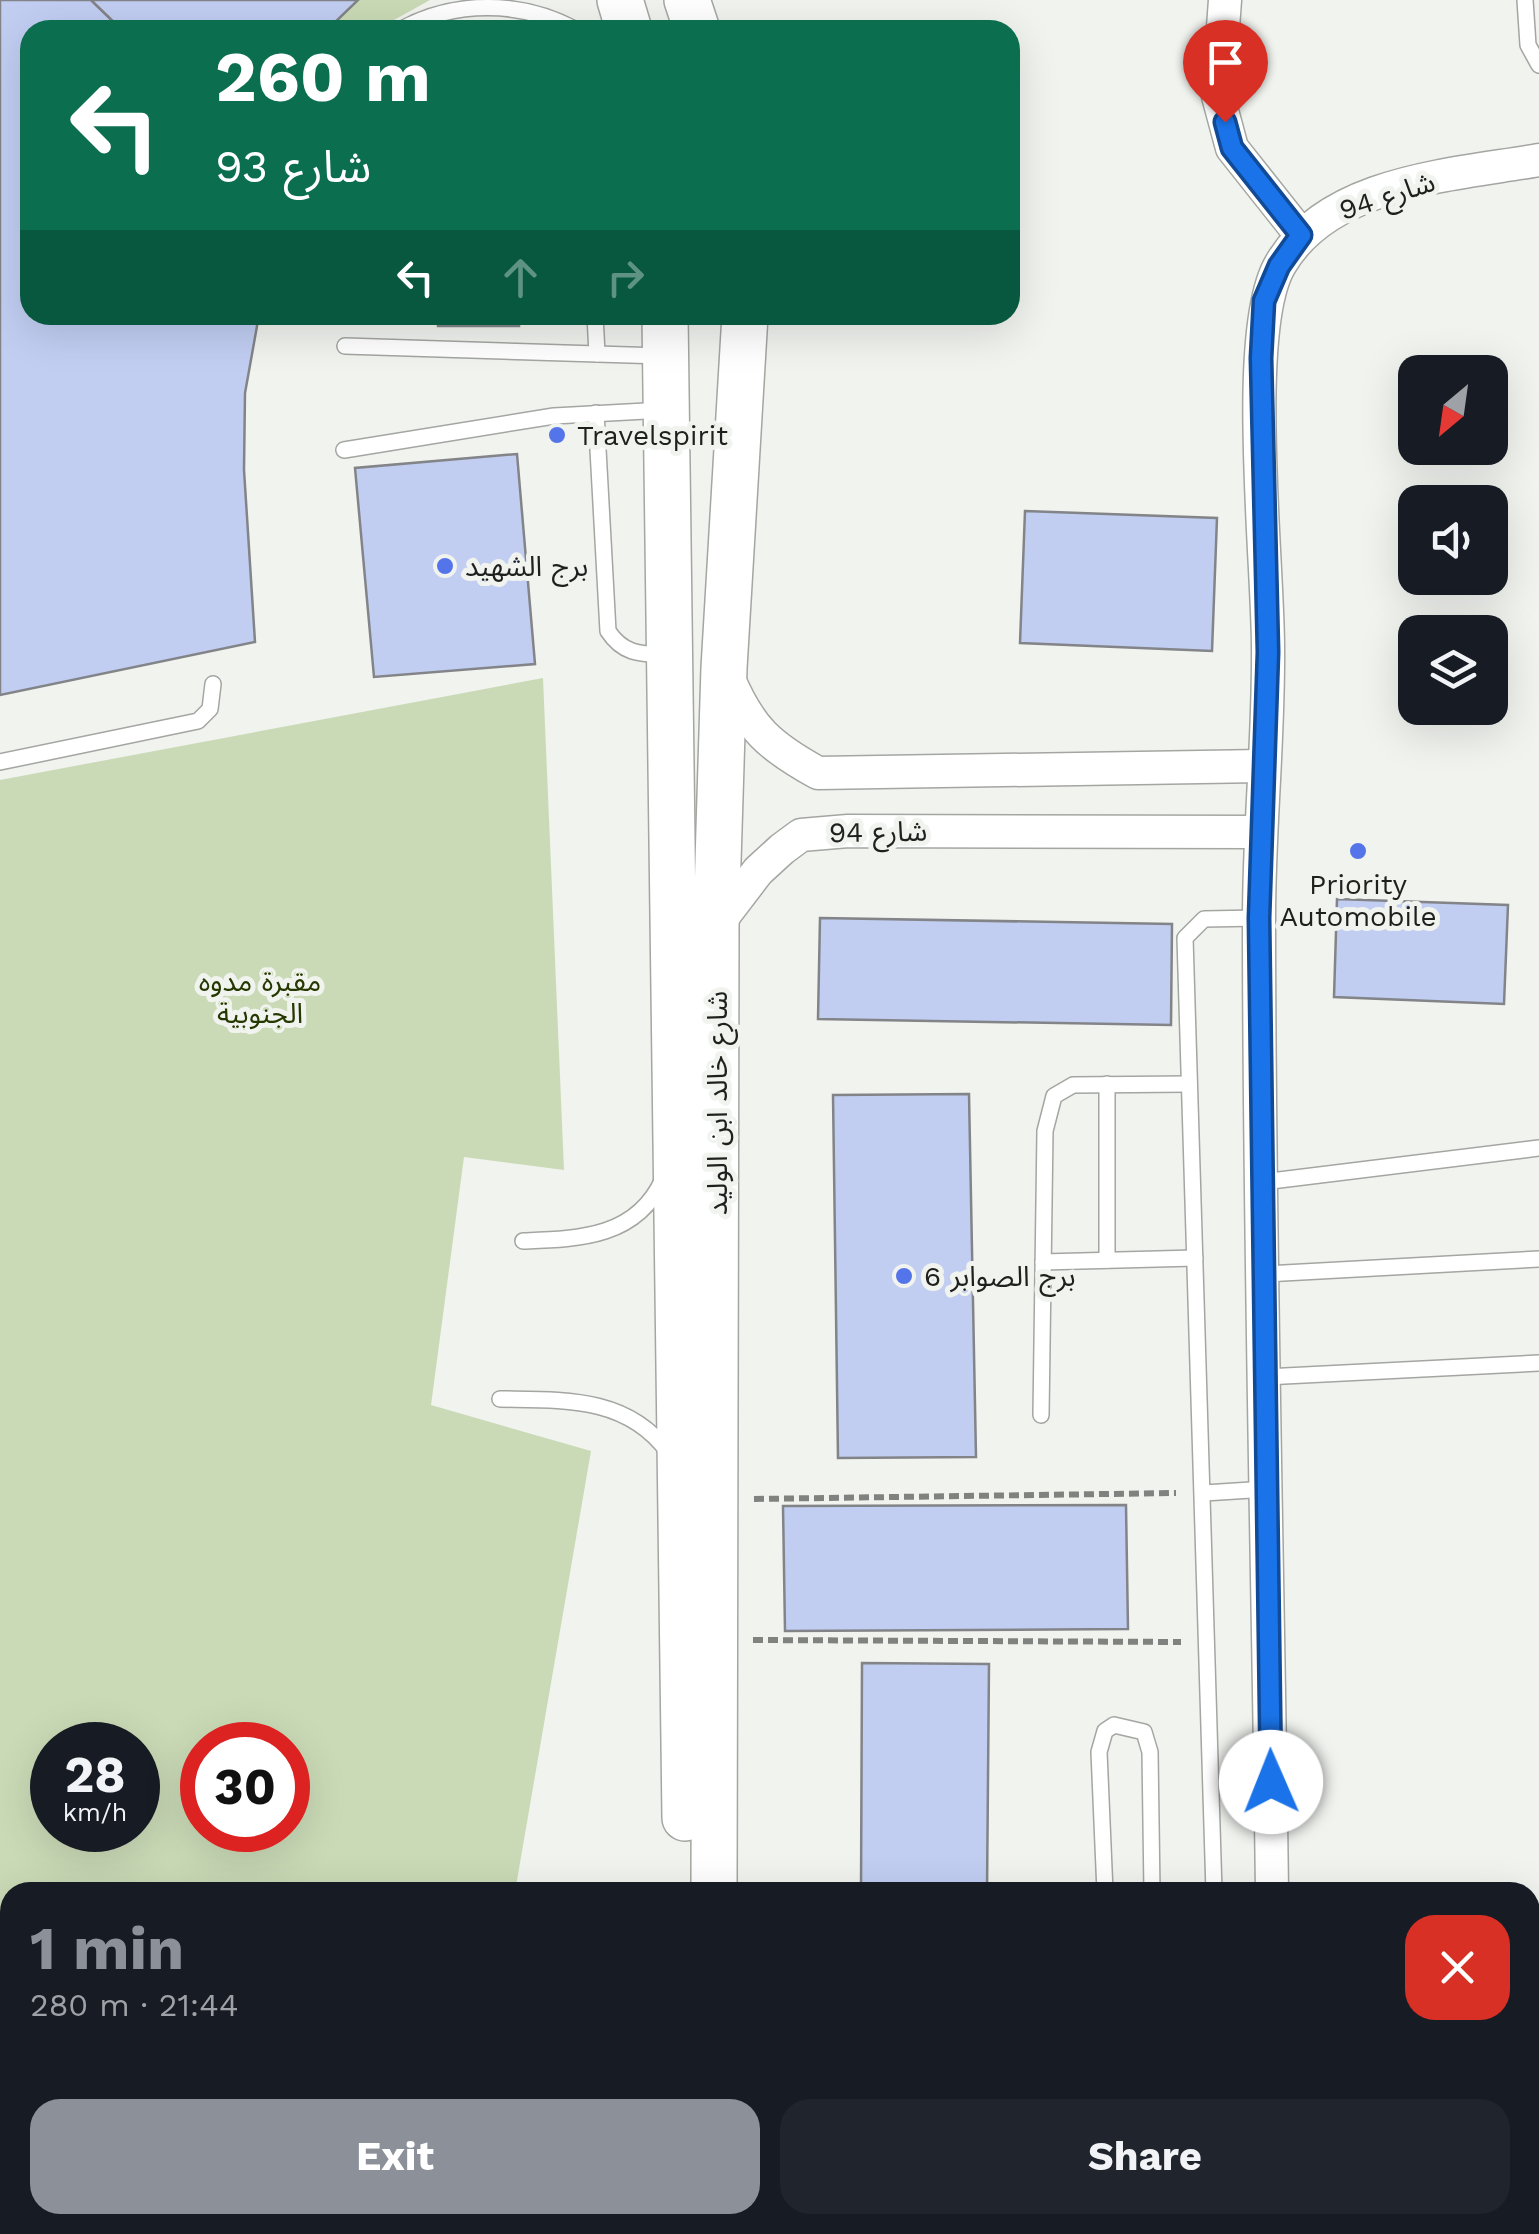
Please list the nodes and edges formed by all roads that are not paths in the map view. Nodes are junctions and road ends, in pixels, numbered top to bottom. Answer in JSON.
{"nodes":[{"id":1,"x":1225,"y":0,"type":"edge"},
{"id":2,"x":1528,"y":0,"type":"edge"},
{"id":3,"x":422,"y":20,"type":"edge"},
{"id":4,"x":554,"y":20,"type":"edge"},
{"id":5,"x":1539,"y":65,"type":"edge"},
{"id":6,"x":1539,"y":160,"type":"edge"},
{"id":7,"x":1301,"y":235,"type":"junction"},
{"id":8,"x":596,"y":325,"type":"edge"},
{"id":9,"x":743,"y":325,"type":"edge"},
{"id":10,"x":666,"y":336,"type":"edge"},
{"id":11,"x":346,"y":346,"type":"dead end"},
{"id":12,"x":597,"y":354,"type":"junction"},
{"id":13,"x":668,"y":410,"type":"junction"},
{"id":14,"x":596,"y":413,"type":"junction"},
{"id":15,"x":344,"y":450,"type":"dead end"},
{"id":16,"x":670,"y":655,"type":"junction"},
{"id":17,"x":724,"y":668,"type":"junction"},
{"id":18,"x":214,"y":684,"type":"dead end"},
{"id":19,"x":0,"y":762,"type":"edge"},
{"id":20,"x":1262,"y":766,"type":"junction"},
{"id":21,"x":1260,"y":832,"type":"junction"},
{"id":22,"x":1259,"y":918,"type":"junction"},
{"id":23,"x":716,"y":926,"type":"junction"},
{"id":24,"x":1107,"y":1084,"type":"junction"},
{"id":25,"x":1189,"y":1084,"type":"junction"},
{"id":26,"x":1539,"y":1148,"type":"edge"},
{"id":27,"x":674,"y":1153,"type":"junction"},
{"id":28,"x":1263,"y":1182,"type":"junction"},
{"id":29,"x":523,"y":1241,"type":"dead end"},
{"id":30,"x":1196,"y":1258,"type":"junction"},
{"id":31,"x":1539,"y":1259,"type":"edge"},
{"id":32,"x":1107,"y":1260,"type":"junction"},
{"id":33,"x":1043,"y":1262,"type":"junction"},
{"id":34,"x":1265,"y":1274,"type":"junction"},
{"id":35,"x":1539,"y":1363,"type":"edge"},
{"id":36,"x":1266,"y":1377,"type":"junction"},
{"id":37,"x":500,"y":1400,"type":"dead end"},
{"id":38,"x":1040,"y":1415,"type":"dead end"},
{"id":39,"x":679,"y":1468,"type":"junction"},
{"id":40,"x":1267,"y":1490,"type":"junction"},
{"id":41,"x":1204,"y":1493,"type":"junction"},
{"id":42,"x":686,"y":1882,"type":"edge"},
{"id":43,"x":714,"y":1882,"type":"edge"},
{"id":44,"x":1105,"y":1882,"type":"edge"},
{"id":45,"x":1152,"y":1882,"type":"edge"},
{"id":46,"x":1214,"y":1882,"type":"edge"},
{"id":47,"x":1272,"y":1882,"type":"edge"}],
"edges":[{"from":1,"to":7,"type":"street"},
{"from":2,"to":5,"type":"lane"},
{"from":3,"to":4,"type":"lane"},
{"from":6,"to":7,"type":"street","name":"شارع 94"},
{"from":7,"to":20,"type":"street","name":"شارع 94"},
{"from":8,"to":12,"type":"lane"},
{"from":9,"to":17,"type":"main road","name":"شارع خالد ابن الوليد"},
{"from":10,"to":12,"type":"lane"},
{"from":10,"to":13,"type":"main road","name":"شارع خالد ابن الوليد"},
{"from":11,"to":12,"type":"lane"},
{"from":13,"to":14,"type":"lane"},
{"from":13,"to":16,"type":"main road","name":"شارع خالد ابن الوليد"},
{"from":14,"to":15,"type":"lane"},
{"from":14,"to":16,"type":"lane"},
{"from":16,"to":27,"type":"main road","name":"شارع خالد ابن الوليد"},
{"from":17,"to":20,"type":"street"},
{"from":17,"to":23,"type":"main road","name":"شارع خالد ابن الوليد"},
{"from":18,"to":19,"type":"lane"},
{"from":20,"to":21,"type":"street","name":"شارع 94"},
{"from":21,"to":22,"type":"street","name":"شارع 94"},
{"from":21,"to":23,"type":"street","name":"شارع 94"},
{"from":22,"to":25,"type":"lane"},
{"from":22,"to":28,"type":"street","name":"شارع 94"},
{"from":23,"to":43,"type":"main road","name":"شارع خالد ابن الوليد"},
{"from":24,"to":25,"type":"lane"},
{"from":24,"to":32,"type":"lane"},
{"from":24,"to":33,"type":"lane"},
{"from":25,"to":30,"type":"lane"},
{"from":26,"to":28,"type":"lane"},
{"from":27,"to":29,"type":"lane"},
{"from":27,"to":39,"type":"main road","name":"شارع خالد ابن الوليد"},
{"from":28,"to":34,"type":"street","name":"شارع 94"},
{"from":30,"to":32,"type":"lane"},
{"from":30,"to":41,"type":"lane"},
{"from":31,"to":34,"type":"lane"},
{"from":32,"to":33,"type":"lane"},
{"from":33,"to":38,"type":"lane"},
{"from":34,"to":36,"type":"street","name":"شارع 94"},
{"from":35,"to":36,"type":"lane"},
{"from":36,"to":40,"type":"street","name":"شارع 94"},
{"from":37,"to":39,"type":"lane"},
{"from":39,"to":42,"type":"main road","name":"شارع خالد ابن الوليد"},
{"from":40,"to":41,"type":"lane"},
{"from":40,"to":47,"type":"street","name":"شارع 94"},
{"from":41,"to":46,"type":"lane"},
{"from":44,"to":45,"type":"lane"}]}
